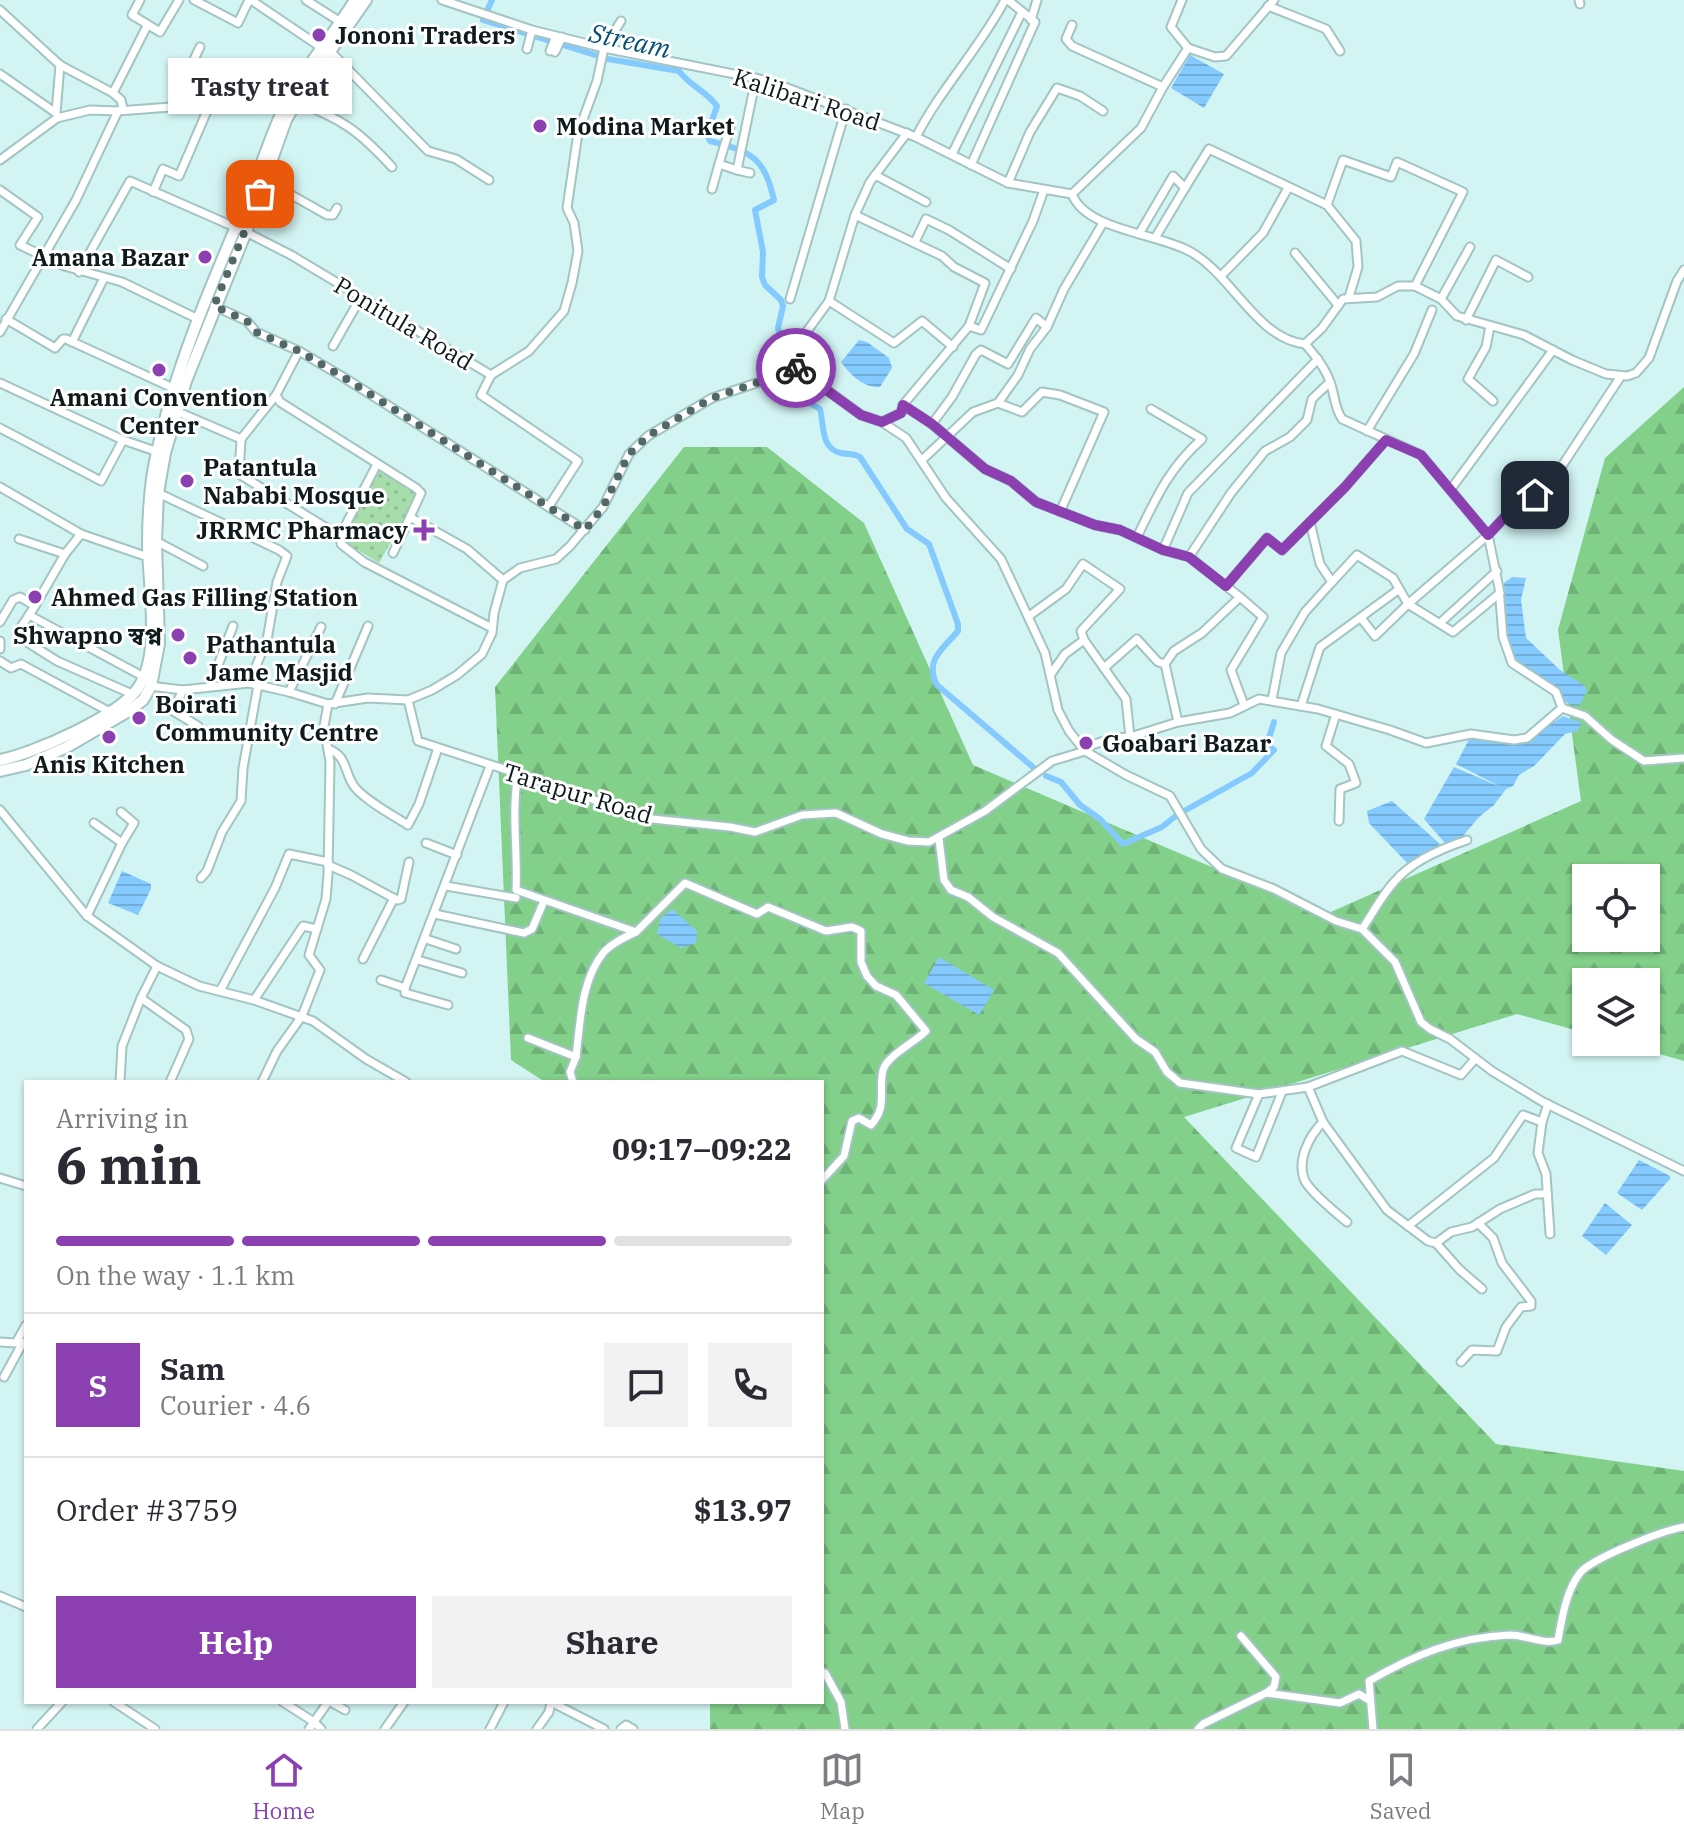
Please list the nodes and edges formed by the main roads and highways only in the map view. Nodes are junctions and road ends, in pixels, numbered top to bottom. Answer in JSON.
{"nodes":[{"id":1,"x":355,"y":0,"type":"edge"},
{"id":2,"x":366,"y":0,"type":"edge"},
{"id":3,"x":327,"y":50,"type":"junction"},
{"id":4,"x":291,"y":103,"type":"junction"},
{"id":5,"x":191,"y":352,"type":"junction"},
{"id":6,"x":161,"y":452,"type":"junction"},
{"id":7,"x":153,"y":578,"type":"junction"},
{"id":8,"x":0,"y":760,"type":"edge"},
{"id":9,"x":0,"y":771,"type":"edge"}],
"edges":[{"from":1,"to":3,"type":"main road"},
{"from":2,"to":3,"type":"main road"},
{"from":3,"to":4,"type":"main road"},
{"from":4,"to":5,"type":"main road"},
{"from":4,"to":5,"type":"main road"},
{"from":5,"to":6,"type":"main road"},
{"from":5,"to":6,"type":"main road"},
{"from":6,"to":7,"type":"main road"},
{"from":6,"to":7,"type":"main road"},
{"from":7,"to":8,"type":"main road"},
{"from":7,"to":9,"type":"main road"}]}
